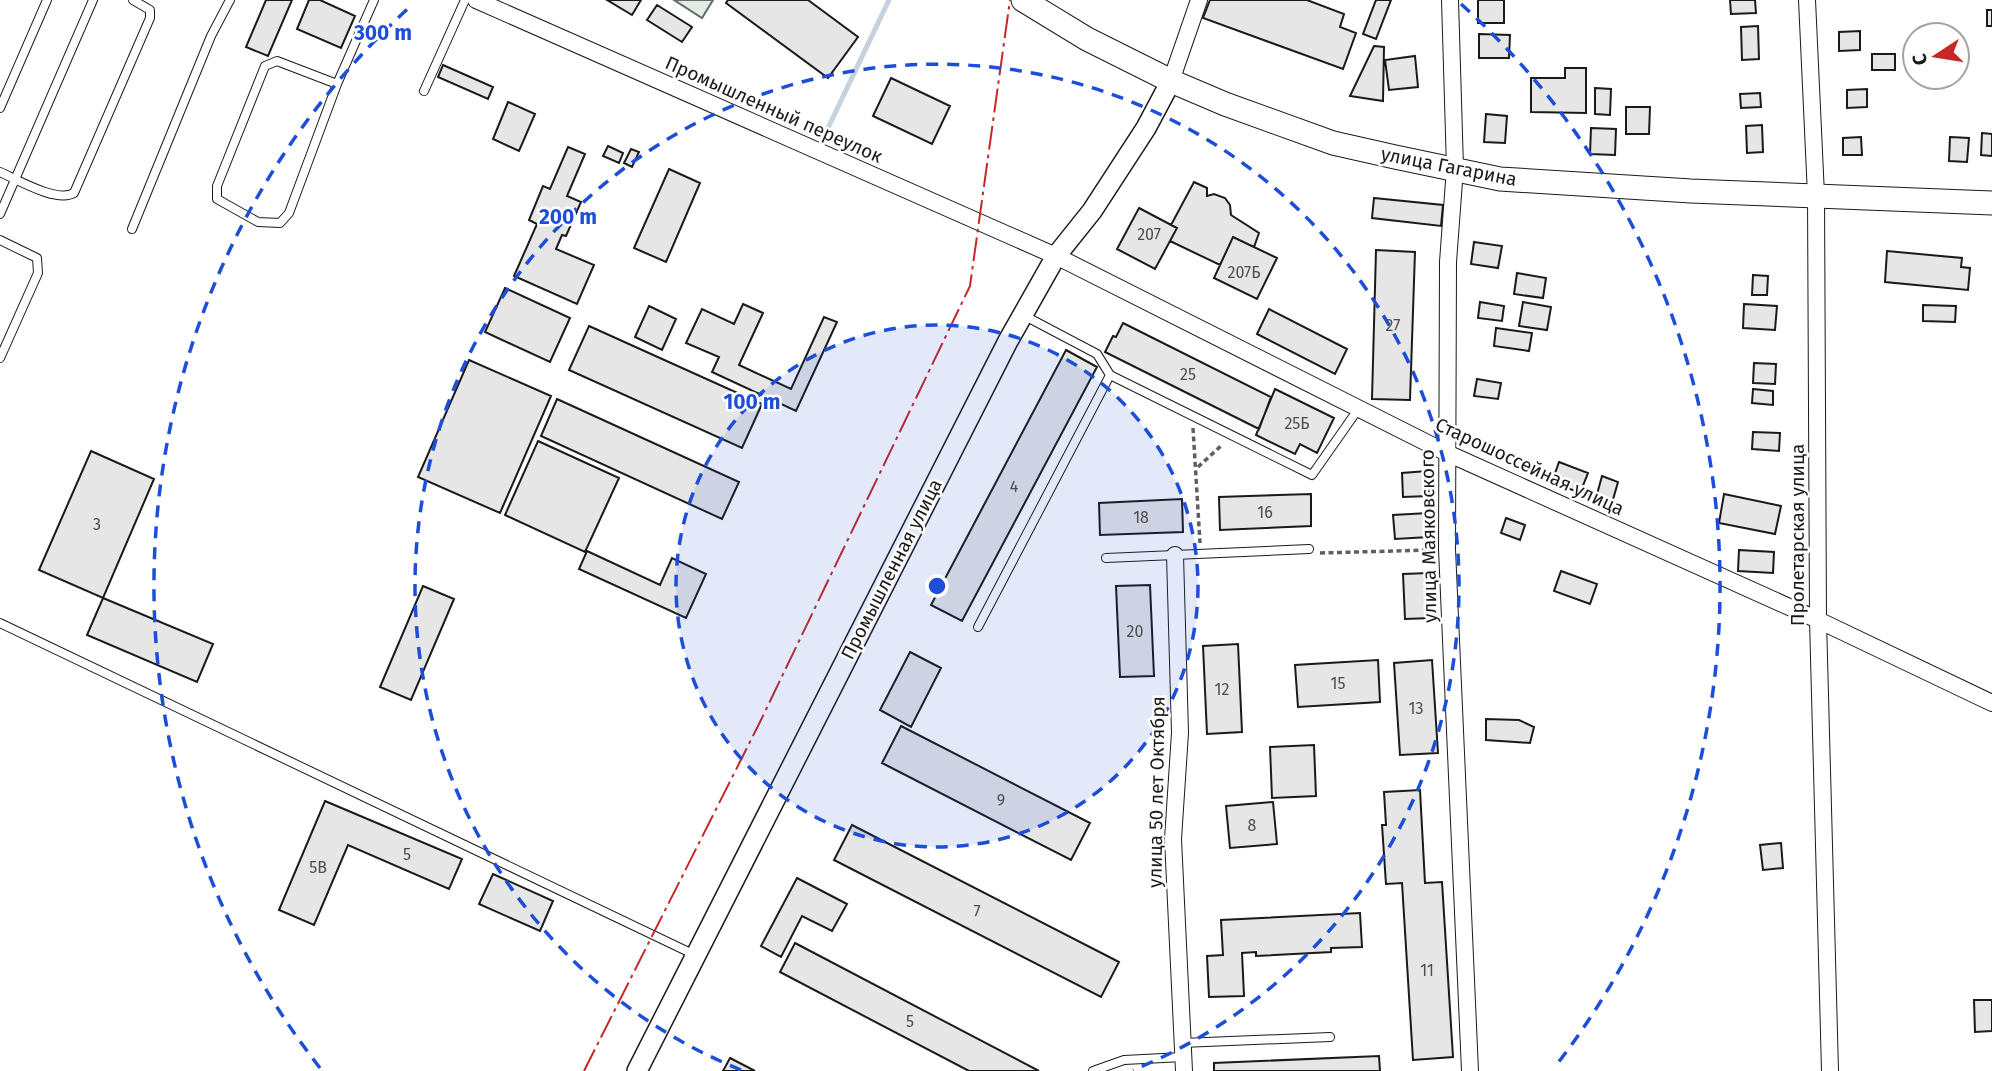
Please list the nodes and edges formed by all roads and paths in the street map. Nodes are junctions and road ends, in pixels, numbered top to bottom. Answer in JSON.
{"nodes":[{"id":1,"x":47,"y":0,"type":"edge"},
{"id":2,"x":93,"y":0,"type":"edge"},
{"id":3,"x":133,"y":0,"type":"edge"},
{"id":4,"x":230,"y":0,"type":"edge"},
{"id":5,"x":373,"y":0,"type":"edge"},
{"id":6,"x":465,"y":0,"type":"edge"},
{"id":7,"x":476,"y":0,"type":"edge"},
{"id":8,"x":1023,"y":0,"type":"edge"},
{"id":9,"x":1199,"y":0,"type":"edge"},
{"id":10,"x":1450,"y":0,"type":"edge"},
{"id":11,"x":1807,"y":0,"type":"edge"},
{"id":12,"x":1171,"y":81,"type":"junction"},
{"id":13,"x":337,"y":84,"type":"junction"},
{"id":14,"x":424,"y":91,"type":"dead end"},
{"id":15,"x":0,"y":108,"type":"edge"},
{"id":16,"x":1455,"y":168,"type":"junction"},
{"id":17,"x":0,"y":172,"type":"edge"},
{"id":18,"x":16,"y":178,"type":"junction"},
{"id":19,"x":1816,"y":195,"type":"junction"},
{"id":20,"x":1992,"y":203,"type":"edge"},
{"id":21,"x":0,"y":214,"type":"edge"},
{"id":22,"x":132,"y":229,"type":"dead end"},
{"id":23,"x":0,"y":240,"type":"edge"},
{"id":24,"x":1056,"y":256,"type":"junction"},
{"id":25,"x":1023,"y":315,"type":"junction"},
{"id":26,"x":0,"y":358,"type":"edge"},
{"id":27,"x":1110,"y":375,"type":"junction"},
{"id":28,"x":1359,"y":408,"type":"junction"},
{"id":29,"x":1192,"y":416,"type":"junction"},
{"id":30,"x":1232,"y":436,"type":"junction"},
{"id":31,"x":1447,"y":453,"type":"junction"},
{"id":32,"x":1197,"y":468,"type":"junction"},
{"id":33,"x":1308,"y":549,"type":"joint"},
{"id":34,"x":1447,"y":549,"type":"junction"},
{"id":35,"x":1201,"y":554,"type":"junction"},
{"id":36,"x":1175,"y":555,"type":"junction"},
{"id":37,"x":1106,"y":558,"type":"dead end"},
{"id":38,"x":1818,"y":620,"type":"junction"},
{"id":39,"x":0,"y":623,"type":"edge"},
{"id":40,"x":978,"y":627,"type":"dead end"},
{"id":41,"x":1992,"y":703,"type":"edge"},
{"id":42,"x":695,"y":955,"type":"junction"},
{"id":43,"x":1330,"y":1037,"type":"dead end"},
{"id":44,"x":1183,"y":1057,"type":"edge"},
{"id":45,"x":642,"y":1067,"type":"edge"},
{"id":46,"x":1093,"y":1071,"type":"edge"},
{"id":47,"x":1470,"y":1071,"type":"edge"},
{"id":48,"x":1830,"y":1071,"type":"edge"}],
"edges":[{"from":1,"to":15,"type":"lane"},
{"from":2,"to":18,"type":"lane"},
{"from":3,"to":18,"type":"lane"},
{"from":4,"to":22,"type":"lane"},
{"from":5,"to":13,"type":"lane"},
{"from":6,"to":14,"type":"lane"},
{"from":7,"to":24,"type":"street","name":"Промышленный переулок"},
{"from":8,"to":12,"type":"main road","name":"улица Гагарина"},
{"from":9,"to":12,"type":"street"},
{"from":10,"to":16,"type":"street","name":"улица Маяковского"},
{"from":11,"to":19,"type":"street","name":"Пролетарская улица"},
{"from":12,"to":16,"type":"main road","name":"улица Гагарина"},
{"from":12,"to":24,"type":"street","name":"Промышленная улица"},
{"from":13,"to":13,"type":"lane"},
{"from":16,"to":19,"type":"main road","name":"улица Гагарина"},
{"from":16,"to":31,"type":"street","name":"улица Маяковского"},
{"from":17,"to":18,"type":"lane"},
{"from":18,"to":21,"type":"lane"},
{"from":19,"to":20,"type":"main road","name":"улица Гагарина"},
{"from":19,"to":38,"type":"street","name":"Пролетарская улица"},
{"from":23,"to":26,"type":"lane"},
{"from":24,"to":25,"type":"street","name":"Промышленная улица"},
{"from":24,"to":28,"type":"street","name":"Старошоссейная улица"},
{"from":25,"to":27,"type":"lane"},
{"from":25,"to":42,"type":"street","name":"Промышленная улица"},
{"from":27,"to":29,"type":"lane"},
{"from":27,"to":40,"type":"lane"},
{"from":28,"to":30,"type":"lane"},
{"from":28,"to":31,"type":"street","name":"Старошоссейная улица"},
{"from":29,"to":30,"type":"lane"},
{"from":29,"to":32,"type":"path"},
{"from":30,"to":32,"type":"path"},
{"from":31,"to":34,"type":"street","name":"улица Маяковского"},
{"from":31,"to":38,"type":"street","name":"Старошоссейная улица"},
{"from":32,"to":35,"type":"path"},
{"from":33,"to":34,"type":"path"},
{"from":33,"to":35,"type":"lane"},
{"from":34,"to":47,"type":"street","name":"улица Маяковского"},
{"from":35,"to":36,"type":"lane"},
{"from":36,"to":37,"type":"lane"},
{"from":36,"to":44,"type":"street","name":"улица 50 лет Октября"},
{"from":38,"to":41,"type":"street","name":"Старошоссейная улица"},
{"from":38,"to":48,"type":"street","name":"Пролетарская улица"},
{"from":39,"to":42,"type":"lane"},
{"from":42,"to":45,"type":"street","name":"Промышленная улица"},
{"from":43,"to":44,"type":"lane"},
{"from":44,"to":46,"type":"lane"}]}
